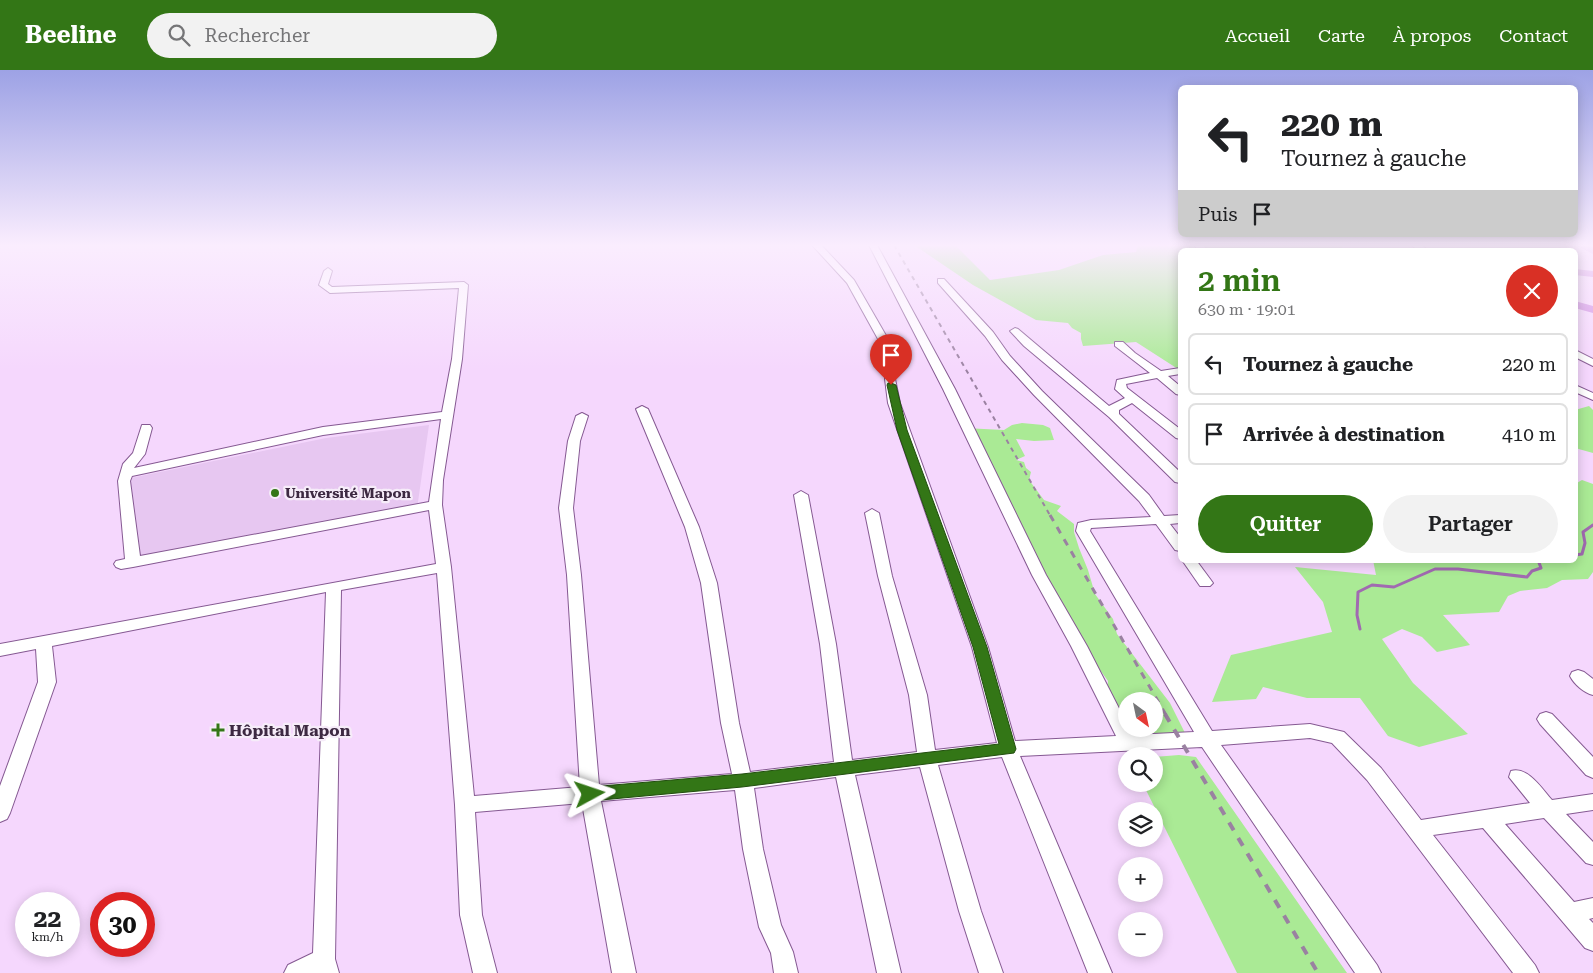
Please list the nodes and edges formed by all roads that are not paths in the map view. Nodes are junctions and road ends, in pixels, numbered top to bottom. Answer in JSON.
{"nodes":[{"id":1,"x":327,"y":287,"type":"edge"},
{"id":2,"x":407,"y":287,"type":"edge"},
{"id":3,"x":464,"y":287,"type":"edge"},
{"id":4,"x":854,"y":287,"type":"edge"},
{"id":5,"x":895,"y":287,"type":"edge"},
{"id":6,"x":946,"y":287,"type":"edge"},
{"id":7,"x":1015,"y":331,"type":"dead end"},
{"id":8,"x":1119,"y":344,"type":"dead end"},
{"id":9,"x":1578,"y":355,"type":"edge"},
{"id":10,"x":1593,"y":363,"type":"edge"},
{"id":11,"x":1178,"y":371,"type":"edge"},
{"id":12,"x":1159,"y":374,"type":"junction"},
{"id":13,"x":1178,"y":390,"type":"edge"},
{"id":14,"x":1578,"y":390,"type":"edge"},
{"id":15,"x":1593,"y":397,"type":"edge"},
{"id":16,"x":1132,"y":399,"type":"junction"},
{"id":17,"x":642,"y":409,"type":"dead end"},
{"id":18,"x":447,"y":415,"type":"junction"},
{"id":19,"x":1113,"y":415,"type":"junction"},
{"id":20,"x":582,"y":416,"type":"dead end"},
{"id":21,"x":146,"y":428,"type":"dead end"},
{"id":22,"x":1178,"y":434,"type":"edge"},
{"id":23,"x":125,"y":474,"type":"junction"},
{"id":24,"x":1178,"y":477,"type":"edge"},
{"id":25,"x":801,"y":495,"type":"dead end"},
{"id":26,"x":435,"y":505,"type":"junction"},
{"id":27,"x":872,"y":513,"type":"dead end"},
{"id":28,"x":1171,"y":520,"type":"edge"},
{"id":29,"x":1178,"y":541,"type":"edge"},
{"id":30,"x":1191,"y":563,"type":"edge"},
{"id":31,"x":444,"y":567,"type":"junction"},
{"id":32,"x":1205,"y":583,"type":"dead end"},
{"id":33,"x":334,"y":586,"type":"junction"},
{"id":34,"x":44,"y":641,"type":"junction"},
{"id":35,"x":0,"y":650,"type":"edge"},
{"id":36,"x":1578,"y":676,"type":"dead end"},
{"id":37,"x":1593,"y":689,"type":"edge"},
{"id":38,"x":1546,"y":719,"type":"dead end"},
{"id":39,"x":1208,"y":739,"type":"junction"},
{"id":40,"x":1128,"y":743,"type":"junction"},
{"id":41,"x":1008,"y":749,"type":"junction"},
{"id":42,"x":927,"y":759,"type":"junction"},
{"id":43,"x":844,"y":769,"type":"junction"},
{"id":44,"x":1593,"y":770,"type":"edge"},
{"id":45,"x":1518,"y":777,"type":"dead end"},
{"id":46,"x":742,"y":781,"type":"junction"},
{"id":47,"x":590,"y":794,"type":"junction"},
{"id":48,"x":1593,"y":802,"type":"edge"},
{"id":49,"x":465,"y":805,"type":"junction"},
{"id":50,"x":1549,"y":809,"type":"junction"},
{"id":51,"x":0,"y":813,"type":"edge"},
{"id":52,"x":1487,"y":818,"type":"junction"},
{"id":53,"x":1417,"y":829,"type":"junction"},
{"id":54,"x":1593,"y":856,"type":"edge"},
{"id":55,"x":1593,"y":908,"type":"edge"},
{"id":56,"x":1570,"y":913,"type":"junction"},
{"id":57,"x":1593,"y":940,"type":"edge"},
{"id":58,"x":326,"y":966,"type":"edge"},
{"id":59,"x":296,"y":973,"type":"edge"},
{"id":60,"x":486,"y":973,"type":"edge"},
{"id":61,"x":624,"y":973,"type":"edge"},
{"id":62,"x":786,"y":973,"type":"edge"},
{"id":63,"x":889,"y":973,"type":"edge"},
{"id":64,"x":991,"y":973,"type":"edge"},
{"id":65,"x":1100,"y":973,"type":"edge"},
{"id":66,"x":1369,"y":973,"type":"edge"},
{"id":67,"x":1527,"y":973,"type":"edge"}],
"edges":[{"from":1,"to":2,"type":"street"},
{"from":3,"to":18,"type":"street"},
{"from":4,"to":41,"type":"street"},
{"from":5,"to":40,"type":"street"},
{"from":6,"to":28,"type":"street"},
{"from":7,"to":19,"type":"street"},
{"from":8,"to":12,"type":"street"},
{"from":9,"to":10,"type":"street"},
{"from":11,"to":12,"type":"street"},
{"from":12,"to":13,"type":"street"},
{"from":12,"to":16,"type":"street"},
{"from":14,"to":15,"type":"street"},
{"from":16,"to":19,"type":"street"},
{"from":16,"to":22,"type":"street"},
{"from":17,"to":46,"type":"street"},
{"from":18,"to":23,"type":"street"},
{"from":18,"to":26,"type":"street"},
{"from":19,"to":24,"type":"street"},
{"from":20,"to":47,"type":"street"},
{"from":21,"to":23,"type":"street"},
{"from":23,"to":26,"type":"street"},
{"from":25,"to":43,"type":"street"},
{"from":26,"to":31,"type":"street"},
{"from":27,"to":42,"type":"street"},
{"from":28,"to":29,"type":"street"},
{"from":28,"to":39,"type":"street"},
{"from":30,"to":32,"type":"street"},
{"from":31,"to":33,"type":"street"},
{"from":31,"to":49,"type":"street"},
{"from":33,"to":34,"type":"street"},
{"from":33,"to":58,"type":"street"},
{"from":34,"to":35,"type":"street"},
{"from":34,"to":51,"type":"street"},
{"from":36,"to":37,"type":"street"},
{"from":38,"to":44,"type":"street"},
{"from":39,"to":40,"type":"street"},
{"from":39,"to":53,"type":"street"},
{"from":39,"to":66,"type":"street"},
{"from":40,"to":41,"type":"street"},
{"from":41,"to":42,"type":"street"},
{"from":41,"to":65,"type":"street"},
{"from":42,"to":43,"type":"street"},
{"from":42,"to":64,"type":"street"},
{"from":43,"to":46,"type":"street"},
{"from":43,"to":63,"type":"street"},
{"from":45,"to":50,"type":"street"},
{"from":46,"to":47,"type":"street"},
{"from":46,"to":62,"type":"street"},
{"from":47,"to":49,"type":"street"},
{"from":47,"to":61,"type":"street"},
{"from":48,"to":50,"type":"street"},
{"from":49,"to":60,"type":"street"},
{"from":50,"to":52,"type":"street"},
{"from":50,"to":54,"type":"street"},
{"from":52,"to":53,"type":"street"},
{"from":52,"to":56,"type":"street"},
{"from":53,"to":67,"type":"street"},
{"from":55,"to":56,"type":"street"},
{"from":56,"to":57,"type":"street"},
{"from":58,"to":59,"type":"street"}]}
